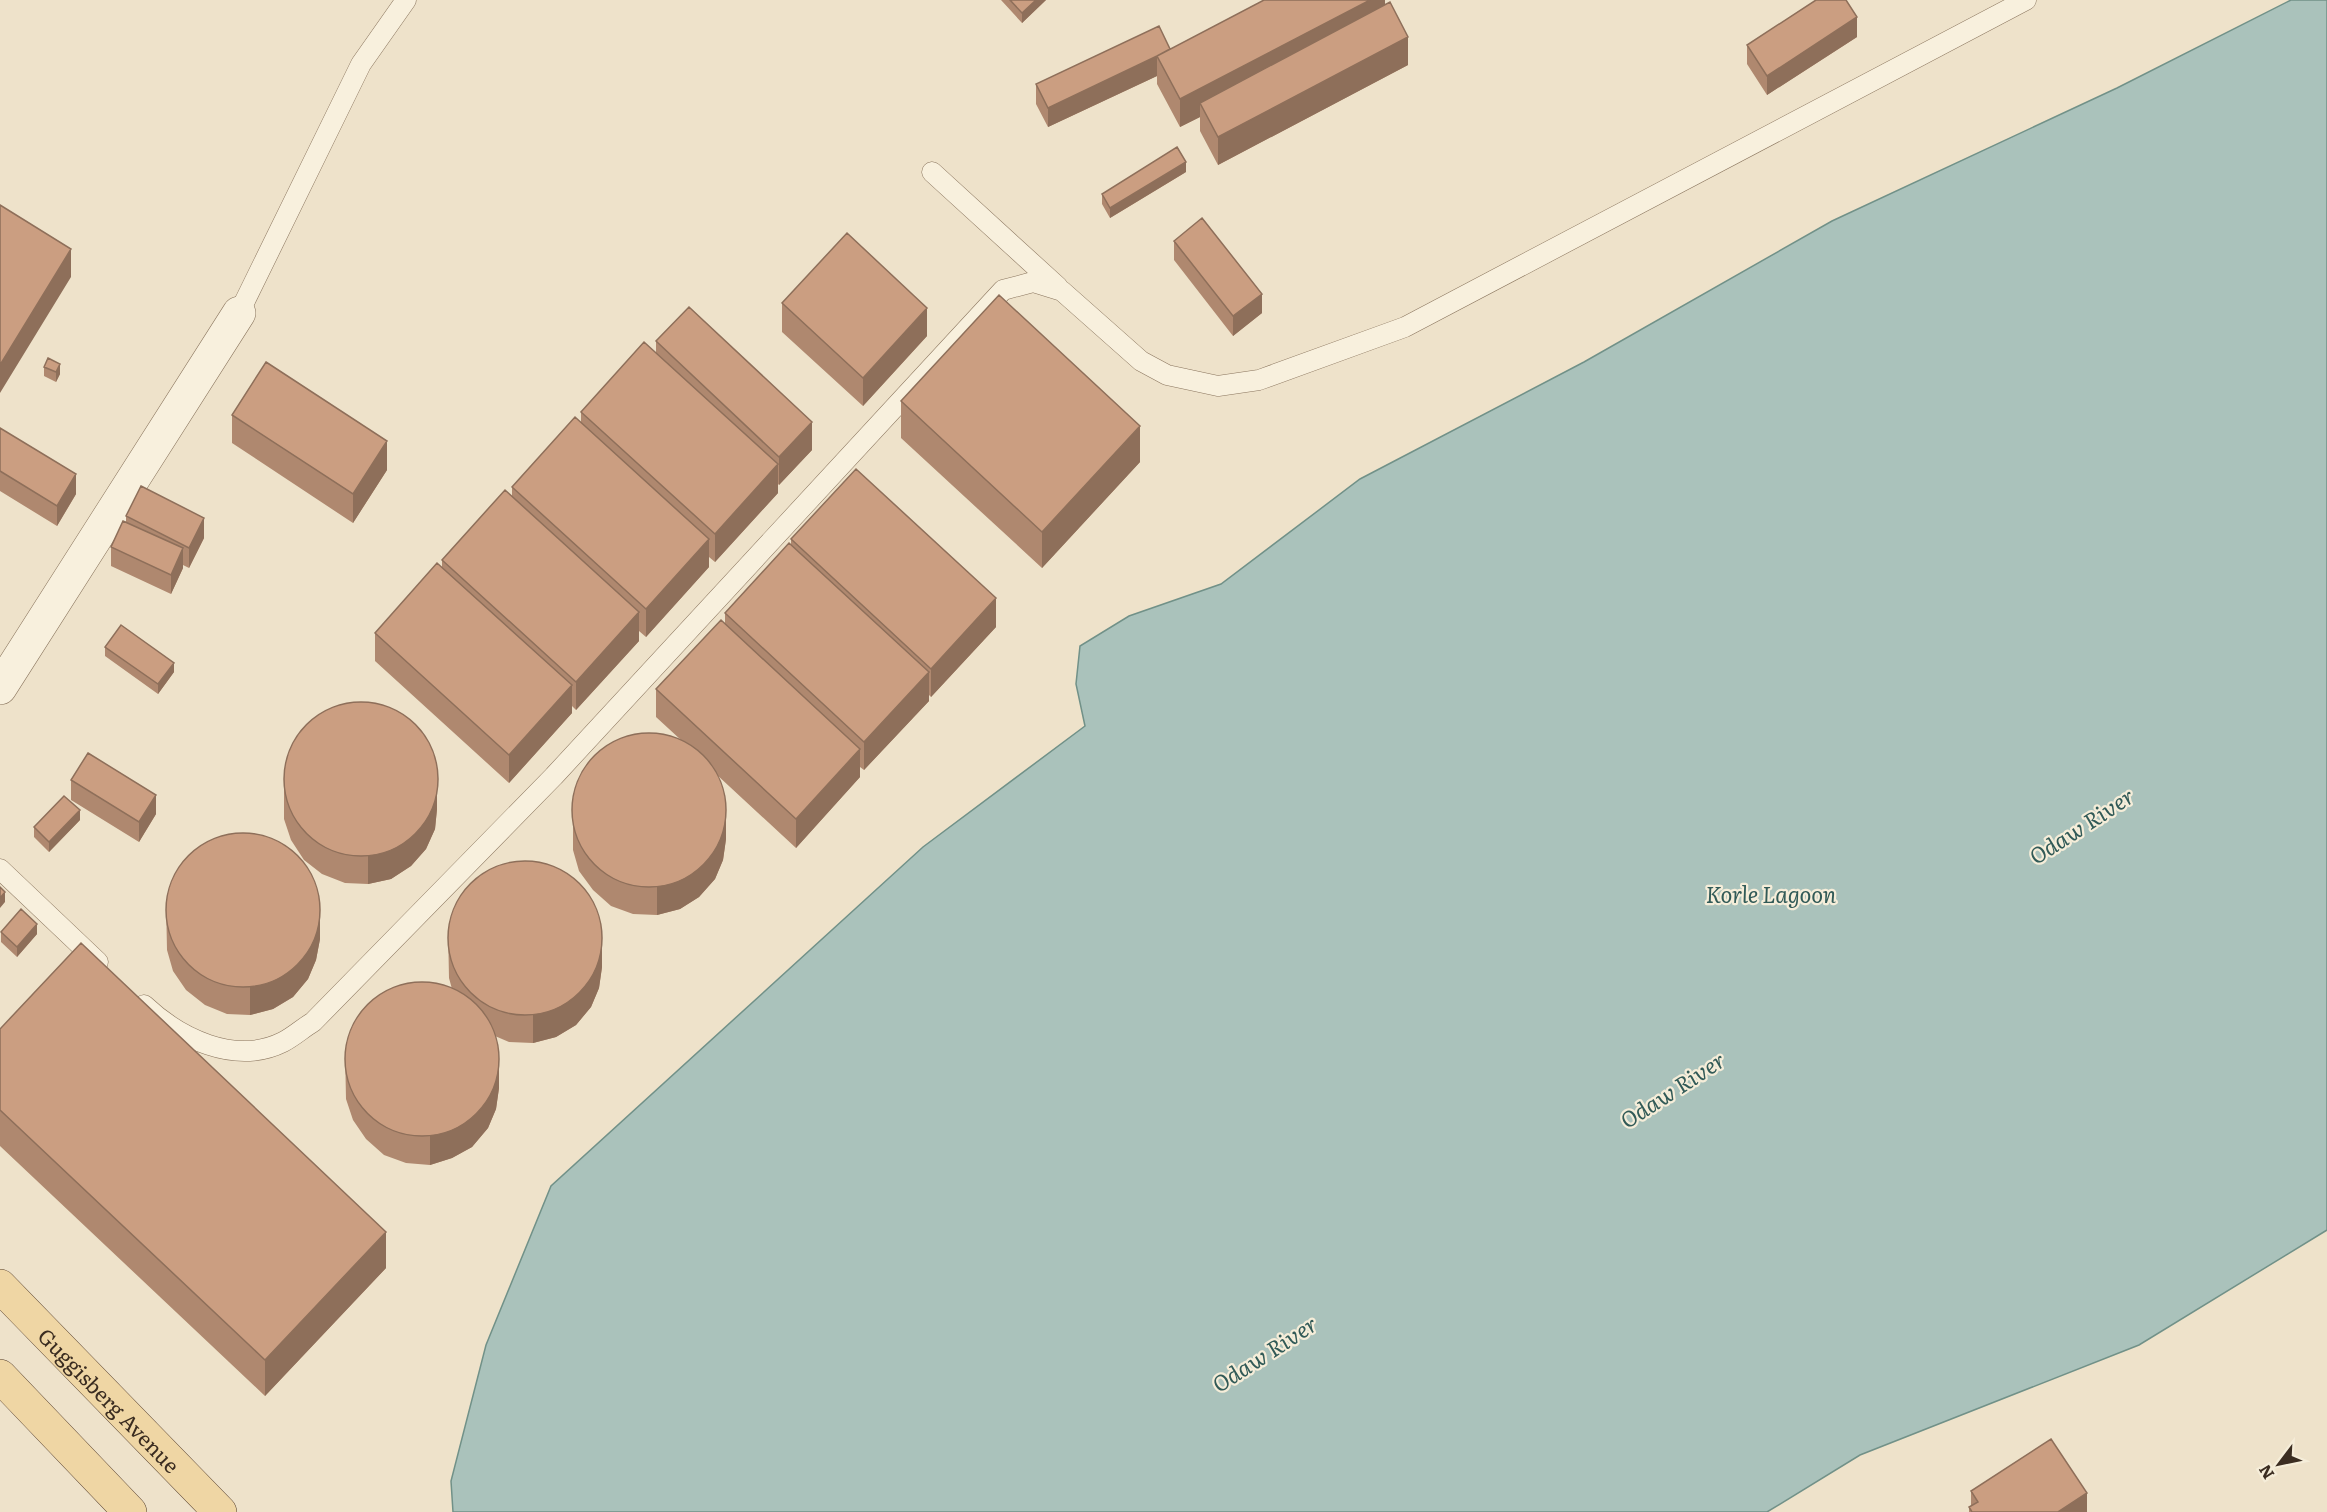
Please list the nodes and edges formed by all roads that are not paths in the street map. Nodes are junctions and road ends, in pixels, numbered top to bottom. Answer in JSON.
{"nodes":[{"id":1,"x":406,"y":0,"type":"edge"},
{"id":2,"x":2026,"y":0,"type":"edge"},
{"id":3,"x":932,"y":172,"type":"dead end"},
{"id":4,"x":1062,"y":291,"type":"junction"},
{"id":5,"x":239,"y":313,"type":"joint"},
{"id":6,"x":0,"y":688,"type":"edge"},
{"id":7,"x":0,"y":869,"type":"edge"},
{"id":8,"x":112,"y":975,"type":"edge"},
{"id":9,"x":129,"y":991,"type":"edge"},
{"id":10,"x":0,"y":1286,"type":"edge"},
{"id":11,"x":0,"y":1376,"type":"edge"},
{"id":12,"x":130,"y":1512,"type":"edge"},
{"id":13,"x":220,"y":1512,"type":"edge"}],
"edges":[{"from":1,"to":5,"type":"lane"},
{"from":2,"to":4,"type":"lane"},
{"from":3,"to":4,"type":"lane"},
{"from":4,"to":9,"type":"lane"},
{"from":5,"to":6,"type":"street"},
{"from":7,"to":8,"type":"lane"},
{"from":10,"to":13,"type":"main road","name":"Guggisberg Avenue"},
{"from":11,"to":12,"type":"main road"}]}
